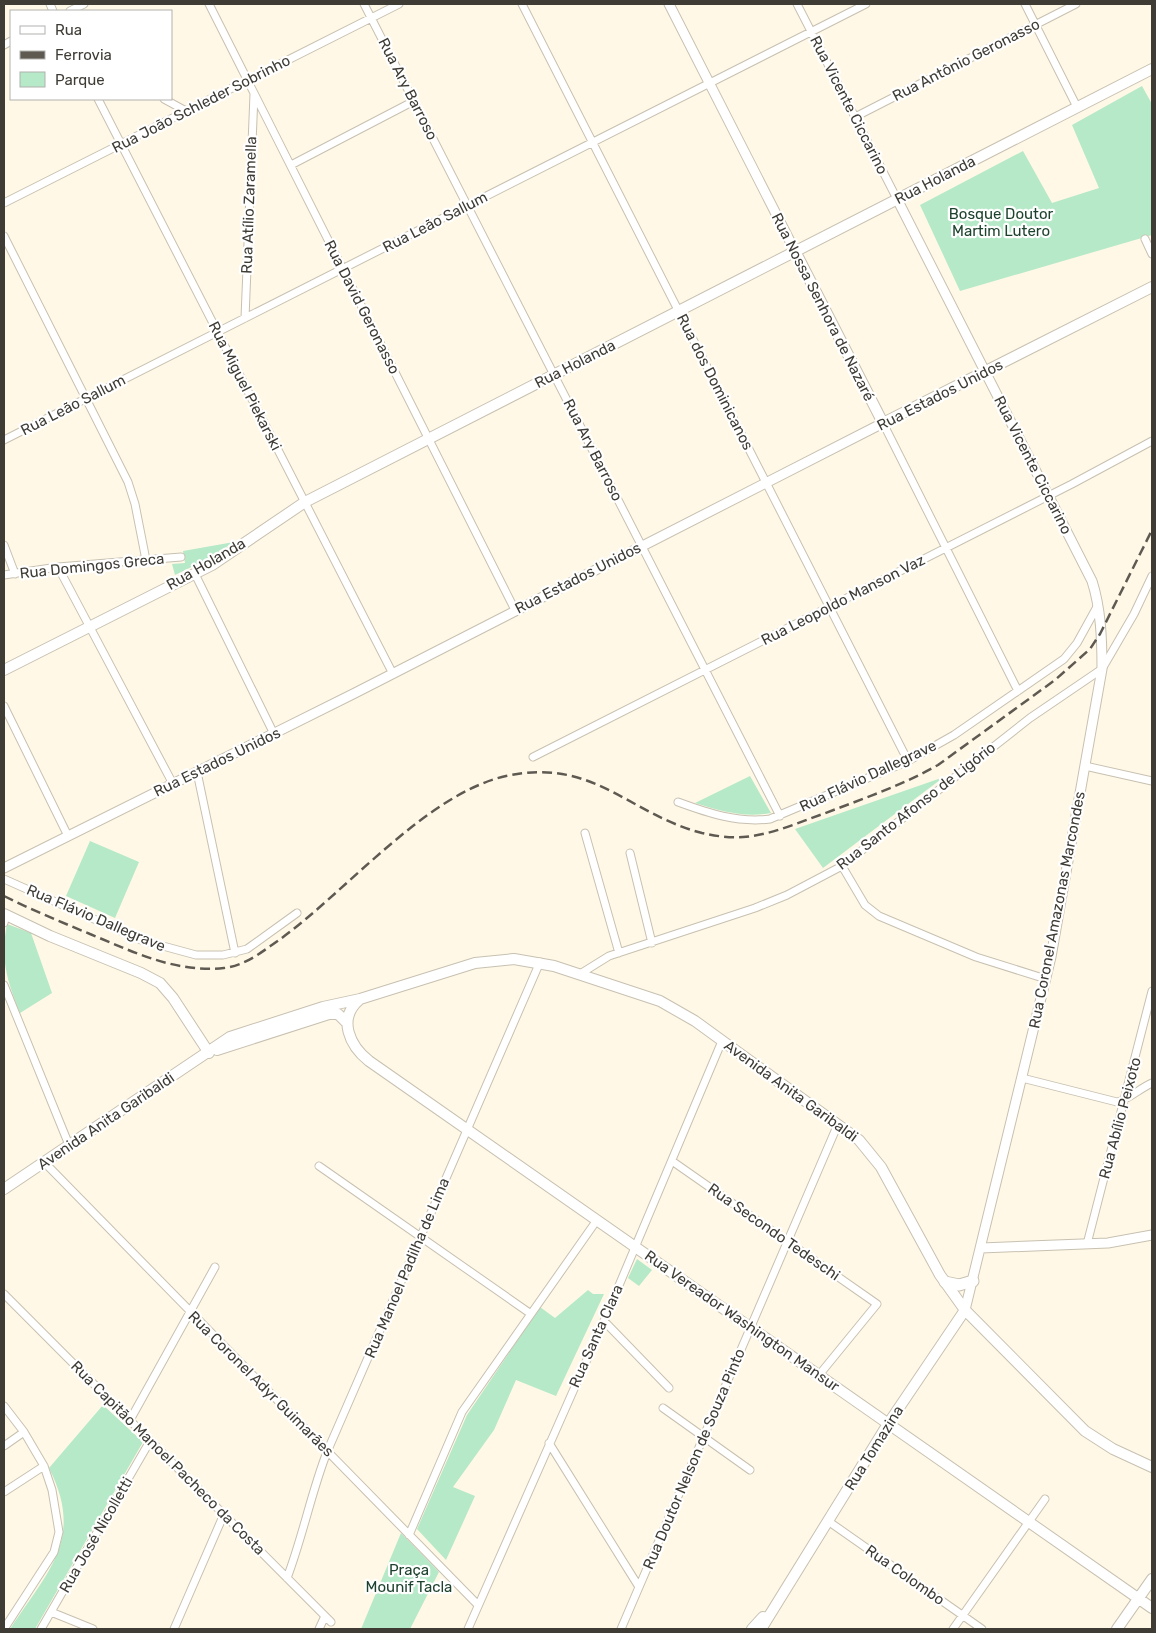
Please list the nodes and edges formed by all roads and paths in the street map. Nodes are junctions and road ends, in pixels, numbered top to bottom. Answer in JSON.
{"nodes":[{"id":1,"x":84,"y":4,"type":"edge"},
{"id":2,"x":209,"y":4,"type":"edge"},
{"id":3,"x":364,"y":4,"type":"edge"},
{"id":4,"x":399,"y":4,"type":"edge"},
{"id":5,"x":522,"y":4,"type":"edge"},
{"id":6,"x":669,"y":4,"type":"edge"},
{"id":7,"x":797,"y":4,"type":"edge"},
{"id":8,"x":866,"y":4,"type":"edge"},
{"id":9,"x":1025,"y":4,"type":"edge"},
{"id":10,"x":1076,"y":4,"type":"edge"},
{"id":11,"x":72,"y":10,"type":"edge"},
{"id":12,"x":372,"y":18,"type":"junction"},
{"id":13,"x":1035,"y":25,"type":"junction"},
{"id":14,"x":811,"y":31,"type":"junction"},
{"id":15,"x":1152,"y":69,"type":"edge"},
{"id":16,"x":248,"y":80,"type":"junction"},
{"id":17,"x":709,"y":83,"type":"junction"},
{"id":18,"x":254,"y":93,"type":"junction"},
{"id":19,"x":99,"y":100,"type":"edge"},
{"id":20,"x":166,"y":100,"type":"edge"},
{"id":21,"x":414,"y":101,"type":"junction"},
{"id":22,"x":1077,"y":107,"type":"junction"},
{"id":23,"x":186,"y":111,"type":"junction"},
{"id":24,"x":855,"y":117,"type":"junction"},
{"id":25,"x":592,"y":142,"type":"junction"},
{"id":26,"x":121,"y":144,"type":"junction"},
{"id":27,"x":291,"y":165,"type":"junction"},
{"id":28,"x":897,"y":199,"type":"junction"},
{"id":29,"x":4,"y":203,"type":"edge"},
{"id":30,"x":468,"y":205,"type":"junction"},
{"id":31,"x":4,"y":236,"type":"edge"},
{"id":32,"x":1145,"y":240,"type":"dead end"},
{"id":33,"x":795,"y":251,"type":"junction"},
{"id":34,"x":1152,"y":254,"type":"edge"},
{"id":35,"x":343,"y":268,"type":"junction"},
{"id":36,"x":1152,"y":287,"type":"edge"},
{"id":37,"x":679,"y":311,"type":"junction"},
{"id":38,"x":245,"y":318,"type":"junction"},
{"id":39,"x":218,"y":332,"type":"junction"},
{"id":40,"x":985,"y":371,"type":"junction"},
{"id":41,"x":554,"y":375,"type":"junction"},
{"id":42,"x":86,"y":399,"type":"junction"},
{"id":43,"x":883,"y":423,"type":"junction"},
{"id":44,"x":429,"y":439,"type":"junction"},
{"id":45,"x":4,"y":440,"type":"edge"},
{"id":46,"x":1152,"y":441,"type":"edge"},
{"id":47,"x":766,"y":482,"type":"junction"},
{"id":48,"x":1049,"y":496,"type":"junction"},
{"id":49,"x":305,"y":502,"type":"junction"},
{"id":50,"x":4,"y":545,"type":"edge"},
{"id":51,"x":642,"y":546,"type":"junction"},
{"id":52,"x":946,"y":548,"type":"junction"},
{"id":53,"x":181,"y":557,"type":"dead end"},
{"id":54,"x":146,"y":560,"type":"junction"},
{"id":55,"x":58,"y":567,"type":"junction"},
{"id":56,"x":15,"y":574,"type":"junction"},
{"id":57,"x":194,"y":574,"type":"junction"},
{"id":58,"x":4,"y":575,"type":"edge"},
{"id":59,"x":1152,"y":576,"type":"edge"},
{"id":60,"x":1098,"y":605,"type":"junction"},
{"id":61,"x":830,"y":607,"type":"junction"},
{"id":62,"x":515,"y":610,"type":"junction"},
{"id":63,"x":90,"y":627,"type":"junction"},
{"id":64,"x":1102,"y":669,"type":"junction"},
{"id":65,"x":4,"y":670,"type":"edge"},
{"id":66,"x":705,"y":670,"type":"junction"},
{"id":67,"x":392,"y":674,"type":"junction"},
{"id":68,"x":1018,"y":690,"type":"junction"},
{"id":69,"x":4,"y":706,"type":"edge"},
{"id":70,"x":274,"y":734,"type":"junction"},
{"id":71,"x":533,"y":757,"type":"dead end"},
{"id":72,"x":908,"y":761,"type":"junction"},
{"id":73,"x":1085,"y":766,"type":"junction"},
{"id":74,"x":197,"y":772,"type":"junction"},
{"id":75,"x":1152,"y":780,"type":"edge"},
{"id":76,"x":173,"y":784,"type":"junction"},
{"id":77,"x":678,"y":802,"type":"dead end"},
{"id":78,"x":780,"y":816,"type":"junction"},
{"id":79,"x":585,"y":833,"type":"dead end"},
{"id":80,"x":68,"y":836,"type":"junction"},
{"id":81,"x":630,"y":853,"type":"dead end"},
{"id":82,"x":842,"y":866,"type":"junction"},
{"id":83,"x":4,"y":868,"type":"edge"},
{"id":84,"x":4,"y":878,"type":"edge"},
{"id":85,"x":297,"y":914,"type":"dead end"},
{"id":86,"x":4,"y":917,"type":"edge"},
{"id":87,"x":652,"y":943,"type":"junction"},
{"id":88,"x":235,"y":953,"type":"junction"},
{"id":89,"x":619,"y":953,"type":"junction"},
{"id":90,"x":540,"y":962,"type":"junction"},
{"id":91,"x":580,"y":974,"type":"junction"},
{"id":92,"x":1046,"y":979,"type":"junction"},
{"id":93,"x":4,"y":985,"type":"edge"},
{"id":94,"x":1152,"y":991,"type":"edge"},
{"id":95,"x":360,"y":999,"type":"junction"},
{"id":96,"x":346,"y":1022,"type":"junction"},
{"id":97,"x":722,"y":1041,"type":"junction"},
{"id":98,"x":209,"y":1053,"type":"junction"},
{"id":99,"x":1022,"y":1078,"type":"junction"},
{"id":100,"x":1152,"y":1083,"type":"edge"},
{"id":101,"x":1126,"y":1099,"type":"junction"},
{"id":102,"x":838,"y":1124,"type":"junction"},
{"id":103,"x":467,"y":1130,"type":"junction"},
{"id":104,"x":70,"y":1145,"type":"junction"},
{"id":105,"x":672,"y":1160,"type":"junction"},
{"id":106,"x":44,"y":1162,"type":"junction"},
{"id":107,"x":319,"y":1166,"type":"dead end"},
{"id":108,"x":4,"y":1189,"type":"edge"},
{"id":109,"x":597,"y":1220,"type":"junction"},
{"id":110,"x":1152,"y":1235,"type":"edge"},
{"id":111,"x":421,"y":1237,"type":"junction"},
{"id":112,"x":788,"y":1242,"type":"junction"},
{"id":113,"x":1088,"y":1244,"type":"junction"},
{"id":114,"x":635,"y":1247,"type":"junction"},
{"id":115,"x":981,"y":1248,"type":"junction"},
{"id":116,"x":215,"y":1266,"type":"dead end"},
{"id":117,"x":972,"y":1281,"type":"junction"},
{"id":118,"x":945,"y":1282,"type":"junction"},
{"id":119,"x":4,"y":1294,"type":"edge"},
{"id":120,"x":4,"y":1298,"type":"edge"},
{"id":121,"x":966,"y":1310,"type":"junction"},
{"id":122,"x":189,"y":1312,"type":"junction"},
{"id":123,"x":531,"y":1314,"type":"junction"},
{"id":124,"x":604,"y":1321,"type":"junction"},
{"id":125,"x":751,"y":1328,"type":"junction"},
{"id":126,"x":819,"y":1375,"type":"junction"},
{"id":127,"x":669,"y":1388,"type":"dead end"},
{"id":128,"x":4,"y":1406,"type":"edge"},
{"id":129,"x":663,"y":1408,"type":"dead end"},
{"id":130,"x":130,"y":1420,"type":"junction"},
{"id":131,"x":888,"y":1424,"type":"junction"},
{"id":132,"x":24,"y":1432,"type":"junction"},
{"id":133,"x":704,"y":1437,"type":"junction"},
{"id":134,"x":150,"y":1441,"type":"junction"},
{"id":135,"x":549,"y":1443,"type":"junction"},
{"id":136,"x":4,"y":1446,"type":"edge"},
{"id":137,"x":328,"y":1452,"type":"junction"},
{"id":138,"x":44,"y":1466,"type":"junction"},
{"id":139,"x":1152,"y":1467,"type":"edge"},
{"id":140,"x":750,"y":1470,"type":"dead end"},
{"id":141,"x":4,"y":1492,"type":"edge"},
{"id":142,"x":1045,"y":1499,"type":"dead end"},
{"id":143,"x":224,"y":1514,"type":"junction"},
{"id":144,"x":828,"y":1521,"type":"junction"},
{"id":145,"x":1028,"y":1522,"type":"junction"},
{"id":146,"x":409,"y":1535,"type":"junction"},
{"id":147,"x":287,"y":1578,"type":"junction"},
{"id":148,"x":1152,"y":1579,"type":"edge"},
{"id":149,"x":639,"y":1587,"type":"junction"},
{"id":150,"x":786,"y":1589,"type":"junction"},
{"id":151,"x":1139,"y":1599,"type":"junction"},
{"id":152,"x":478,"y":1606,"type":"junction"},
{"id":153,"x":1152,"y":1608,"type":"edge"},
{"id":154,"x":52,"y":1612,"type":"junction"},
{"id":155,"x":325,"y":1616,"type":"junction"},
{"id":156,"x":963,"y":1616,"type":"junction"},
{"id":157,"x":331,"y":1622,"type":"dead end"},
{"id":158,"x":4,"y":1629,"type":"edge"},
{"id":159,"x":41,"y":1629,"type":"edge"},
{"id":160,"x":93,"y":1629,"type":"edge"},
{"id":161,"x":174,"y":1629,"type":"edge"},
{"id":162,"x":319,"y":1629,"type":"edge"},
{"id":163,"x":468,"y":1629,"type":"edge"},
{"id":164,"x":621,"y":1629,"type":"edge"},
{"id":165,"x":752,"y":1629,"type":"edge"},
{"id":166,"x":761,"y":1629,"type":"edge"},
{"id":167,"x":953,"y":1629,"type":"edge"},
{"id":168,"x":982,"y":1629,"type":"edge"},
{"id":169,"x":1117,"y":1629,"type":"edge"}],
"edges":[{"from":1,"to":11,"type":"street"},
{"from":2,"to":16,"type":"street","name":"Rua David Geronasso"},
{"from":3,"to":12,"type":"street","name":"Rua Ary Barroso"},
{"from":4,"to":12,"type":"street","name":"Rua João Schleder Sobrinho"},
{"from":5,"to":25,"type":"street","name":"Rua dos Dominicanos"},
{"from":6,"to":17,"type":"street","name":"Rua Nossa Senhora de Nazaré"},
{"from":7,"to":14,"type":"street","name":"Rua Vicente Ciccarino"},
{"from":8,"to":14,"type":"street","name":"Rua Leão Sallum"},
{"from":9,"to":13,"type":"street"},
{"from":10,"to":13,"type":"street","name":"Rua Antônio Geronasso"},
{"from":12,"to":16,"type":"street","name":"Rua João Schleder Sobrinho"},
{"from":12,"to":21,"type":"street","name":"Rua Ary Barroso"},
{"from":13,"to":22,"type":"street"},
{"from":13,"to":24,"type":"street","name":"Rua Antônio Geronasso"},
{"from":14,"to":17,"type":"street","name":"Rua Leão Sallum"},
{"from":14,"to":24,"type":"street","name":"Rua Vicente Ciccarino"},
{"from":15,"to":22,"type":"main road","name":"Rua Holanda"},
{"from":16,"to":18,"type":"street","name":"Rua David Geronasso"},
{"from":16,"to":23,"type":"street","name":"Rua João Schleder Sobrinho"},
{"from":17,"to":25,"type":"street","name":"Rua Leão Sallum"},
{"from":17,"to":33,"type":"street","name":"Rua Nossa Senhora de Nazaré"},
{"from":18,"to":27,"type":"street","name":"Rua David Geronasso"},
{"from":18,"to":38,"type":"street","name":"Rua Atílio Zaramella"},
{"from":19,"to":26,"type":"street","name":"Rua Miguel Piekarski"},
{"from":20,"to":23,"type":"street"},
{"from":21,"to":27,"type":"street"},
{"from":21,"to":30,"type":"street","name":"Rua Ary Barroso"},
{"from":22,"to":28,"type":"main road","name":"Rua Holanda"},
{"from":23,"to":26,"type":"street","name":"Rua João Schleder Sobrinho"},
{"from":24,"to":28,"type":"street","name":"Rua Vicente Ciccarino"},
{"from":25,"to":30,"type":"street","name":"Rua Leão Sallum"},
{"from":25,"to":37,"type":"street","name":"Rua dos Dominicanos"},
{"from":26,"to":29,"type":"street","name":"Rua João Schleder Sobrinho"},
{"from":26,"to":39,"type":"street","name":"Rua Miguel Piekarski"},
{"from":27,"to":35,"type":"street","name":"Rua David Geronasso"},
{"from":28,"to":33,"type":"main road","name":"Rua Holanda"},
{"from":28,"to":40,"type":"street","name":"Rua Vicente Ciccarino"},
{"from":30,"to":35,"type":"street","name":"Rua Leão Sallum"},
{"from":30,"to":41,"type":"street","name":"Rua Ary Barroso"},
{"from":31,"to":42,"type":"street"},
{"from":32,"to":34,"type":"street"},
{"from":33,"to":37,"type":"main road","name":"Rua Holanda"},
{"from":33,"to":43,"type":"main road","name":"Rua Nossa Senhora de Nazaré"},
{"from":35,"to":38,"type":"street","name":"Rua Leão Sallum"},
{"from":35,"to":44,"type":"street","name":"Rua David Geronasso"},
{"from":36,"to":40,"type":"main road","name":"Rua Estados Unidos"},
{"from":37,"to":41,"type":"main road","name":"Rua Holanda"},
{"from":37,"to":47,"type":"street","name":"Rua dos Dominicanos"},
{"from":38,"to":39,"type":"street","name":"Rua Leão Sallum"},
{"from":39,"to":42,"type":"street","name":"Rua Leão Sallum"},
{"from":39,"to":49,"type":"street","name":"Rua Miguel Piekarski"},
{"from":40,"to":43,"type":"main road","name":"Rua Estados Unidos"},
{"from":40,"to":48,"type":"street","name":"Rua Vicente Ciccarino"},
{"from":41,"to":44,"type":"main road","name":"Rua Holanda"},
{"from":41,"to":51,"type":"street","name":"Rua Ary Barroso"},
{"from":42,"to":45,"type":"street","name":"Rua Leão Sallum"},
{"from":42,"to":54,"type":"street"},
{"from":43,"to":47,"type":"street","name":"Rua Estados Unidos"},
{"from":43,"to":52,"type":"street","name":"Rua Nossa Senhora de Nazaré"},
{"from":44,"to":49,"type":"main road","name":"Rua Holanda"},
{"from":44,"to":62,"type":"street","name":"Rua David Geronasso"},
{"from":46,"to":48,"type":"street","name":"Rua Leopoldo Manson Vaz"},
{"from":47,"to":51,"type":"street","name":"Rua Estados Unidos"},
{"from":47,"to":61,"type":"street","name":"Rua dos Dominicanos"},
{"from":48,"to":52,"type":"street","name":"Rua Leopoldo Manson Vaz"},
{"from":48,"to":60,"type":"street","name":"Rua Vicente Ciccarino"},
{"from":49,"to":57,"type":"main road","name":"Rua Holanda"},
{"from":49,"to":67,"type":"street","name":"Rua Miguel Piekarski"},
{"from":50,"to":56,"type":"street"},
{"from":51,"to":62,"type":"street","name":"Rua Estados Unidos"},
{"from":51,"to":66,"type":"street","name":"Rua Ary Barroso"},
{"from":52,"to":61,"type":"street","name":"Rua Leopoldo Manson Vaz"},
{"from":52,"to":68,"type":"street","name":"Rua Nossa Senhora de Nazaré"},
{"from":53,"to":54,"type":"street","name":"Rua Domingos Greca"},
{"from":54,"to":55,"type":"street","name":"Rua Domingos Greca"},
{"from":55,"to":56,"type":"street","name":"Rua Domingos Greca"},
{"from":55,"to":63,"type":"street"},
{"from":56,"to":58,"type":"street","name":"Rua Domingos Greca"},
{"from":57,"to":63,"type":"main road","name":"Rua Holanda"},
{"from":57,"to":70,"type":"street"},
{"from":59,"to":64,"type":"street","name":"Rua Coronel Amazonas Marcondes"},
{"from":60,"to":64,"type":"street","name":"Rua Vicente Ciccarino"},
{"from":60,"to":68,"type":"street","name":"Rua Flávio Dallegrave"},
{"from":61,"to":66,"type":"street","name":"Rua Leopoldo Manson Vaz"},
{"from":61,"to":72,"type":"street","name":"Rua dos Dominicanos"},
{"from":62,"to":67,"type":"street","name":"Rua Estados Unidos"},
{"from":63,"to":65,"type":"main road","name":"Rua Holanda"},
{"from":63,"to":76,"type":"street"},
{"from":64,"to":73,"type":"street","name":"Rua Coronel Amazonas Marcondes"},
{"from":64,"to":82,"type":"street","name":"Rua Santo Afonso de Ligório"},
{"from":66,"to":71,"type":"street","name":"Rua Leopoldo Manson Vaz"},
{"from":66,"to":78,"type":"street","name":"Rua Ary Barroso"},
{"from":67,"to":70,"type":"street","name":"Rua Estados Unidos"},
{"from":68,"to":72,"type":"street","name":"Rua Flávio Dallegrave"},
{"from":69,"to":80,"type":"street"},
{"from":70,"to":74,"type":"street","name":"Rua Estados Unidos"},
{"from":72,"to":78,"type":"street","name":"Rua Flávio Dallegrave"},
{"from":73,"to":75,"type":"street"},
{"from":73,"to":92,"type":"street","name":"Rua Coronel Amazonas Marcondes"},
{"from":74,"to":76,"type":"street","name":"Rua Estados Unidos"},
{"from":74,"to":88,"type":"street"},
{"from":76,"to":80,"type":"street","name":"Rua Estados Unidos"},
{"from":77,"to":78,"type":"street","name":"Rua Flávio Dallegrave"},
{"from":79,"to":89,"type":"street"},
{"from":80,"to":83,"type":"street","name":"Rua Estados Unidos"},
{"from":81,"to":87,"type":"street"},
{"from":82,"to":87,"type":"street","name":"Rua Santo Afonso de Ligório"},
{"from":82,"to":92,"type":"street"},
{"from":84,"to":88,"type":"street","name":"Rua Flávio Dallegrave"},
{"from":85,"to":88,"type":"street","name":"Rua Flávio Dallegrave"},
{"from":86,"to":98,"type":"main road"},
{"from":87,"to":89,"type":"street","name":"Rua Santo Afonso de Ligório"},
{"from":89,"to":91,"type":"street","name":"Rua Santo Afonso de Ligório"},
{"from":90,"to":91,"type":"main road","name":"Avenida Anita Garibaldi"},
{"from":90,"to":95,"type":"main road","name":"Avenida Anita Garibaldi"},
{"from":90,"to":103,"type":"street","name":"Rua Manoel Padilha de Lima"},
{"from":91,"to":97,"type":"main road","name":"Avenida Anita Garibaldi"},
{"from":92,"to":99,"type":"street","name":"Rua Coronel Amazonas Marcondes"},
{"from":93,"to":104,"type":"street"},
{"from":94,"to":101,"type":"street","name":"Rua Abílio Peixoto"},
{"from":95,"to":96,"type":"main road"},
{"from":95,"to":98,"type":"main road","name":"Avenida Anita Garibaldi"},
{"from":96,"to":98,"type":"main road","name":"Avenida Anita Garibaldi"},
{"from":96,"to":103,"type":"main road","name":"Rua Vereador Washington Mansur"},
{"from":97,"to":102,"type":"main road","name":"Avenida Anita Garibaldi"},
{"from":97,"to":105,"type":"street","name":"Rua Santa Clara"},
{"from":98,"to":104,"type":"main road","name":"Avenida Anita Garibaldi"},
{"from":99,"to":101,"type":"street"},
{"from":99,"to":115,"type":"street","name":"Rua Coronel Amazonas Marcondes"},
{"from":100,"to":101,"type":"street"},
{"from":101,"to":113,"type":"street","name":"Rua Abílio Peixoto"},
{"from":102,"to":112,"type":"street","name":"Rua Doutor Nelson de Souza Pinto"},
{"from":102,"to":118,"type":"main road","name":"Avenida Anita Garibaldi"},
{"from":103,"to":109,"type":"main road","name":"Rua Vereador Washington Mansur"},
{"from":103,"to":111,"type":"street","name":"Rua Manoel Padilha de Lima"},
{"from":104,"to":106,"type":"main road","name":"Avenida Anita Garibaldi"},
{"from":105,"to":112,"type":"street","name":"Rua Secondo Tedeschi"},
{"from":105,"to":114,"type":"street","name":"Rua Santa Clara"},
{"from":106,"to":108,"type":"main road","name":"Avenida Anita Garibaldi"},
{"from":106,"to":122,"type":"street","name":"Rua Coronel Adyr Guimarães"},
{"from":107,"to":111,"type":"street"},
{"from":109,"to":114,"type":"main road","name":"Rua Vereador Washington Mansur"},
{"from":109,"to":123,"type":"street"},
{"from":110,"to":113,"type":"street"},
{"from":111,"to":123,"type":"street"},
{"from":111,"to":137,"type":"street","name":"Rua Manoel Padilha de Lima"},
{"from":112,"to":125,"type":"street","name":"Rua Doutor Nelson de Souza Pinto"},
{"from":112,"to":126,"type":"street","name":"Rua Secondo Tedeschi"},
{"from":113,"to":115,"type":"street"},
{"from":114,"to":124,"type":"street","name":"Rua Santa Clara"},
{"from":114,"to":125,"type":"main road","name":"Rua Vereador Washington Mansur"},
{"from":115,"to":117,"type":"street","name":"Rua Coronel Amazonas Marcondes"},
{"from":116,"to":122,"type":"street"},
{"from":117,"to":118,"type":"main road"},
{"from":117,"to":121,"type":"street","name":"Rua Coronel Amazonas Marcondes"},
{"from":118,"to":121,"type":"main road","name":"Avenida Anita Garibaldi"},
{"from":119,"to":120,"type":"street"},
{"from":119,"to":130,"type":"street","name":"Rua Capitão Manoel Pacheco da Costa"},
{"from":121,"to":131,"type":"main road","name":"Rua Tomazina"},
{"from":121,"to":139,"type":"main road","name":"Avenida Anita Garibaldi"},
{"from":122,"to":130,"type":"street"},
{"from":122,"to":137,"type":"street","name":"Rua Coronel Adyr Guimarães"},
{"from":123,"to":146,"type":"street"},
{"from":124,"to":127,"type":"street"},
{"from":124,"to":135,"type":"street","name":"Rua Santa Clara"},
{"from":125,"to":126,"type":"main road","name":"Rua Vereador Washington Mansur"},
{"from":125,"to":133,"type":"street","name":"Rua Doutor Nelson de Souza Pinto"},
{"from":126,"to":131,"type":"main road","name":"Rua Vereador Washington Mansur"},
{"from":128,"to":132,"type":"street"},
{"from":129,"to":133,"type":"street"},
{"from":130,"to":134,"type":"street","name":"Rua Capitão Manoel Pacheco da Costa"},
{"from":131,"to":144,"type":"main road","name":"Rua Tomazina"},
{"from":131,"to":145,"type":"main road","name":"Rua Vereador Washington Mansur"},
{"from":132,"to":136,"type":"street"},
{"from":132,"to":138,"type":"street"},
{"from":133,"to":140,"type":"street"},
{"from":133,"to":149,"type":"street","name":"Rua Doutor Nelson de Souza Pinto"},
{"from":134,"to":143,"type":"street","name":"Rua Capitão Manoel Pacheco da Costa"},
{"from":134,"to":154,"type":"street","name":"Rua José Nicolletti"},
{"from":135,"to":149,"type":"street"},
{"from":135,"to":152,"type":"street","name":"Rua Santa Clara"},
{"from":137,"to":146,"type":"street","name":"Rua Coronel Adyr Guimarães"},
{"from":137,"to":147,"type":"street","name":"Rua Manoel Padilha de Lima"},
{"from":138,"to":141,"type":"street"},
{"from":138,"to":158,"type":"street"},
{"from":142,"to":145,"type":"street"},
{"from":143,"to":147,"type":"street","name":"Rua Capitão Manoel Pacheco da Costa"},
{"from":143,"to":161,"type":"street"},
{"from":144,"to":150,"type":"main road","name":"Rua Tomazina"},
{"from":144,"to":156,"type":"street","name":"Rua Colombo"},
{"from":145,"to":151,"type":"main road","name":"Rua Vereador Washington Mansur"},
{"from":145,"to":156,"type":"street"},
{"from":146,"to":152,"type":"street","name":"Rua Coronel Adyr Guimarães"},
{"from":147,"to":155,"type":"street","name":"Rua Capitão Manoel Pacheco da Costa"},
{"from":148,"to":151,"type":"main road"},
{"from":149,"to":164,"type":"street","name":"Rua Doutor Nelson de Souza Pinto"},
{"from":150,"to":165,"type":"main road","name":"Rua Tomazina"},
{"from":150,"to":166,"type":"main road","name":"Rua Tomazina"},
{"from":151,"to":153,"type":"main road","name":"Rua Vereador Washington Mansur"},
{"from":151,"to":169,"type":"main road"},
{"from":152,"to":163,"type":"street","name":"Rua Santa Clara"},
{"from":154,"to":159,"type":"street","name":"Rua José Nicolletti"},
{"from":154,"to":160,"type":"street"},
{"from":155,"to":157,"type":"street","name":"Rua Capitão Manoel Pacheco da Costa"},
{"from":155,"to":162,"type":"street"},
{"from":156,"to":167,"type":"street"},
{"from":156,"to":168,"type":"street","name":"Rua Colombo"}]}
